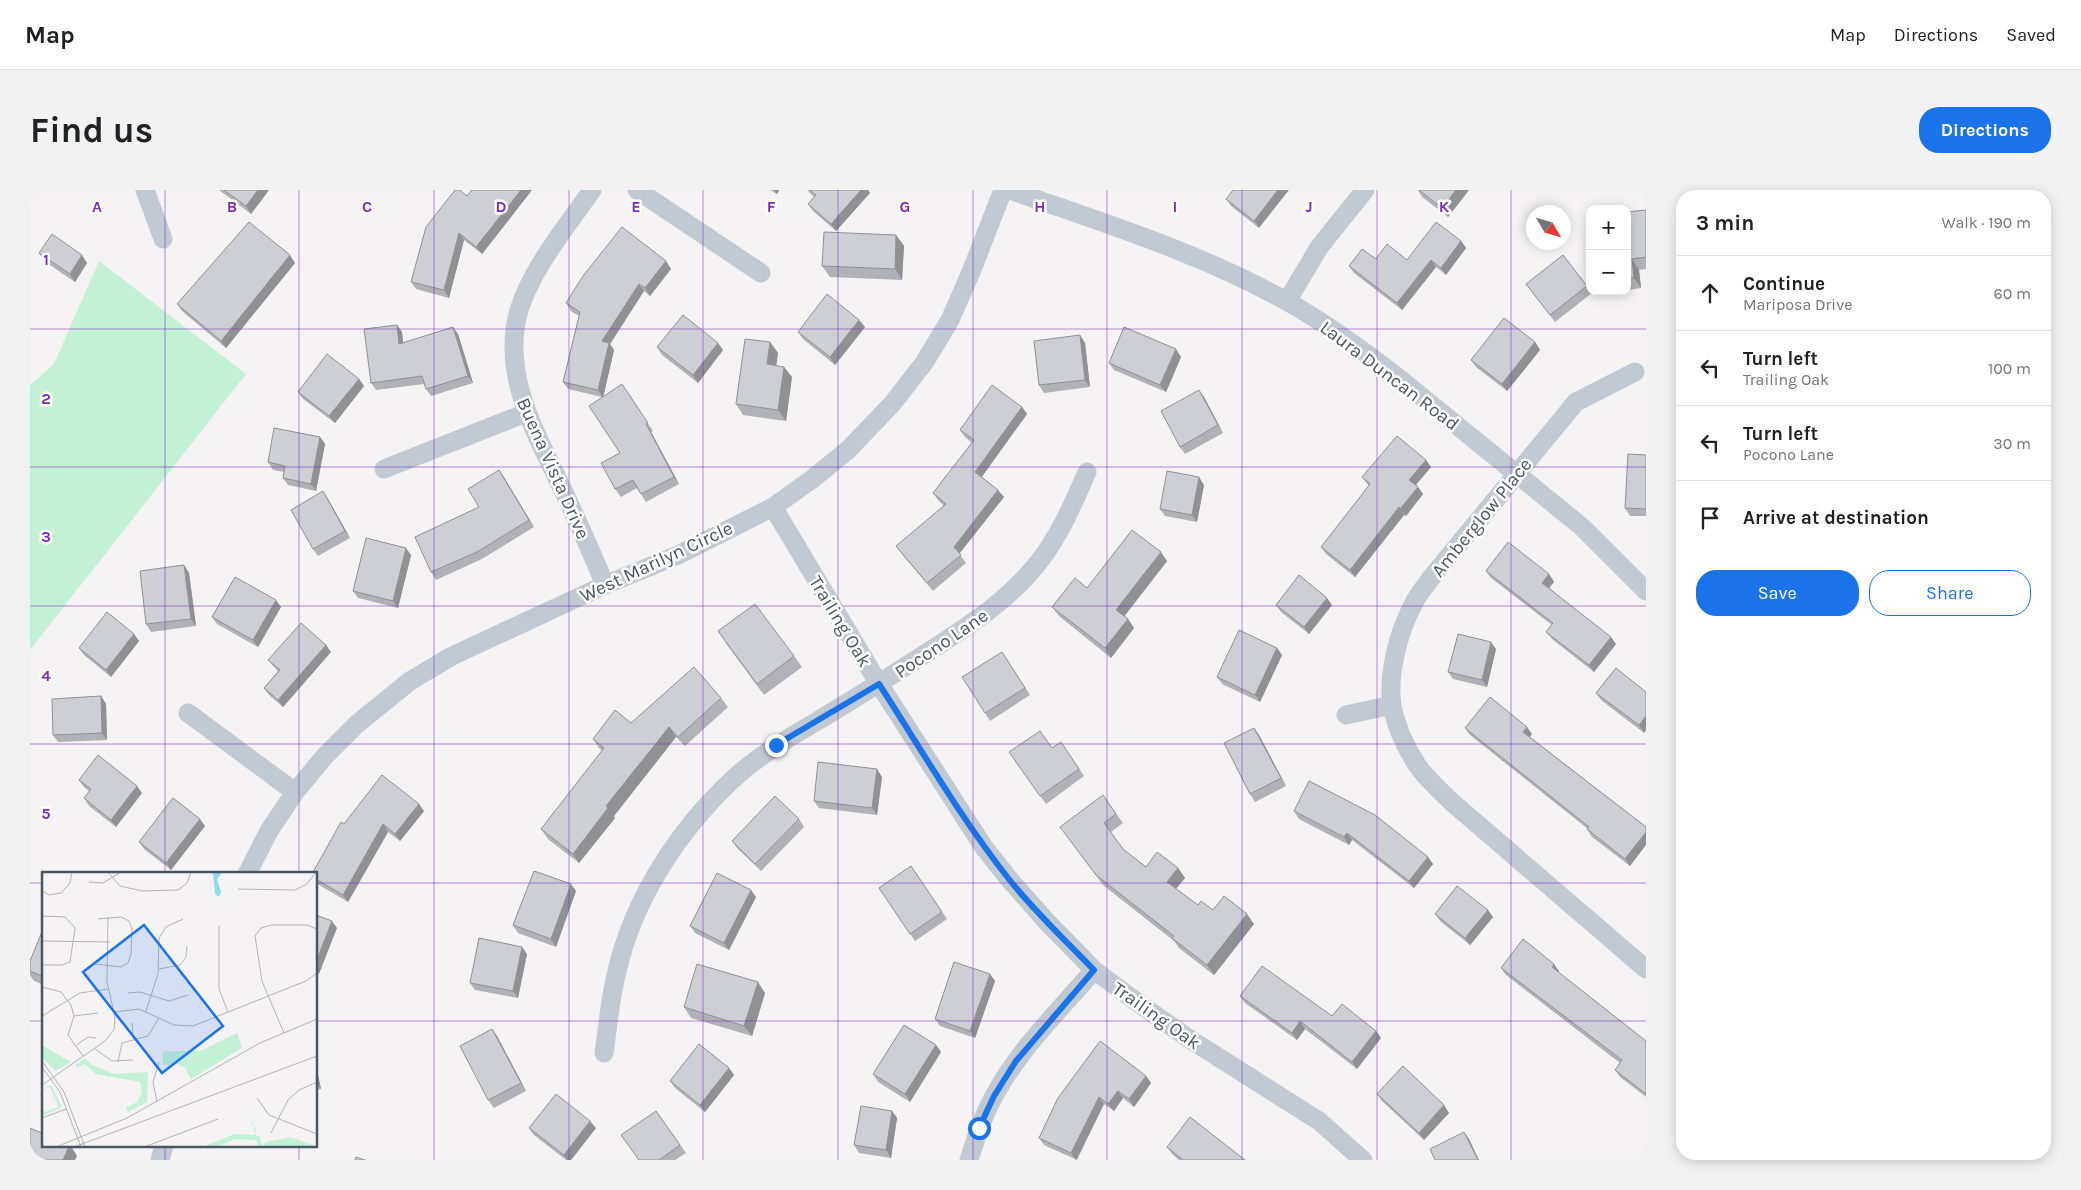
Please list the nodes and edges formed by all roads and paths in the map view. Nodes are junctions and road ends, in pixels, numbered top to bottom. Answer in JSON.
{"nodes":[{"id":1,"x":145,"y":190,"type":"edge"},
{"id":2,"x":592,"y":190,"type":"edge"},
{"id":3,"x":637,"y":190,"type":"edge"},
{"id":4,"x":1003,"y":190,"type":"edge"},
{"id":5,"x":1010,"y":190,"type":"edge"},
{"id":6,"x":1365,"y":190,"type":"edge"},
{"id":7,"x":163,"y":239,"type":"dead end"},
{"id":8,"x":761,"y":274,"type":"dead end"},
{"id":9,"x":1287,"y":301,"type":"junction"},
{"id":10,"x":1635,"y":372,"type":"dead end"},
{"id":11,"x":526,"y":413,"type":"junction"},
{"id":12,"x":384,"y":470,"type":"dead end"},
{"id":13,"x":1087,"y":472,"type":"dead end"},
{"id":14,"x":1516,"y":474,"type":"junction"},
{"id":15,"x":773,"y":507,"type":"junction"},
{"id":16,"x":605,"y":585,"type":"junction"},
{"id":17,"x":1646,"y":591,"type":"edge"},
{"id":18,"x":879,"y":684,"type":"junction"},
{"id":19,"x":1392,"y":705,"type":"junction"},
{"id":20,"x":188,"y":713,"type":"dead end"},
{"id":21,"x":1346,"y":715,"type":"dead end"},
{"id":22,"x":295,"y":792,"type":"junction"},
{"id":23,"x":248,"y":872,"type":"edge"},
{"id":24,"x":1646,"y":969,"type":"edge"},
{"id":25,"x":1094,"y":970,"type":"junction"},
{"id":26,"x":604,"y":1053,"type":"dead end"},
{"id":27,"x":969,"y":1160,"type":"edge"},
{"id":28,"x":1363,"y":1160,"type":"edge"}],
"edges":[{"from":1,"to":7,"type":"street"},
{"from":2,"to":11,"type":"street","name":"Buena Vista Drive"},
{"from":3,"to":8,"type":"street"},
{"from":4,"to":15,"type":"street","name":"West Marilyn Circle"},
{"from":5,"to":9,"type":"street","name":"Laura Duncan Road"},
{"from":6,"to":9,"type":"street"},
{"from":9,"to":14,"type":"street","name":"Laura Duncan Road"},
{"from":10,"to":14,"type":"street","name":"Amberglow Place"},
{"from":11,"to":12,"type":"street"},
{"from":11,"to":16,"type":"street","name":"Buena Vista Drive"},
{"from":13,"to":18,"type":"street","name":"Pocono Lane"},
{"from":14,"to":17,"type":"street","name":"Laura Duncan Road"},
{"from":14,"to":19,"type":"street","name":"Amberglow Place"},
{"from":15,"to":16,"type":"street","name":"West Marilyn Circle"},
{"from":15,"to":18,"type":"street","name":"Trailing Oak"},
{"from":16,"to":22,"type":"street","name":"West Marilyn Circle"},
{"from":18,"to":25,"type":"street","name":"Trailing Oak"},
{"from":18,"to":26,"type":"street","name":"Pocono Lane"},
{"from":19,"to":21,"type":"street"},
{"from":19,"to":24,"type":"street","name":"Amberglow Place"},
{"from":20,"to":22,"type":"street"},
{"from":22,"to":23,"type":"street","name":"West Marilyn Circle"},
{"from":25,"to":27,"type":"street"},
{"from":25,"to":28,"type":"street","name":"Trailing Oak"}]}
